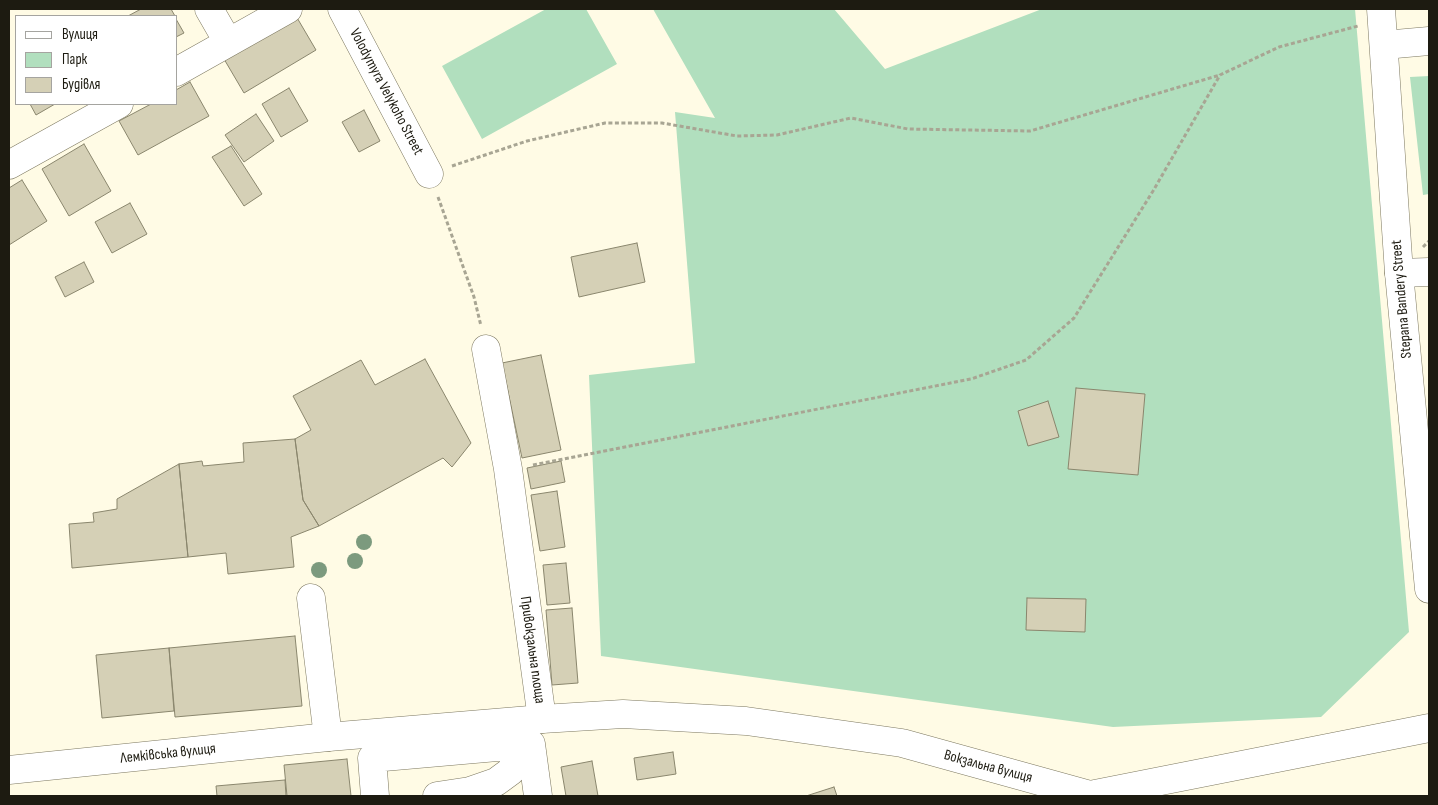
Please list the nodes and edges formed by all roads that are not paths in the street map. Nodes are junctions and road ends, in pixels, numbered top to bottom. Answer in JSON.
{"nodes":[{"id":1,"x":209,"y":9,"type":"edge"},
{"id":2,"x":288,"y":9,"type":"edge"},
{"id":3,"x":342,"y":9,"type":"edge"},
{"id":4,"x":1382,"y":24,"type":"edge"},
{"id":5,"x":1429,"y":41,"type":"edge"},
{"id":6,"x":228,"y":42,"type":"junction"},
{"id":7,"x":178,"y":71,"type":"edge"},
{"id":8,"x":117,"y":105,"type":"edge"},
{"id":9,"x":9,"y":165,"type":"edge"},
{"id":10,"x":429,"y":174,"type":"road end"},
{"id":11,"x":1429,"y":272,"type":"edge"},
{"id":12,"x":1399,"y":274,"type":"junction"},
{"id":13,"x":486,"y":349,"type":"road end"},
{"id":14,"x":1429,"y":589,"type":"edge"},
{"id":15,"x":311,"y":598,"type":"dead end"},
{"id":16,"x":542,"y":719,"type":"junction"},
{"id":17,"x":1429,"y":728,"type":"edge"},
{"id":18,"x":328,"y":738,"type":"junction"},
{"id":19,"x":515,"y":742,"type":"junction"},
{"id":20,"x":9,"y":770,"type":"edge"},
{"id":21,"x":375,"y":796,"type":"edge"},
{"id":22,"x":436,"y":796,"type":"edge"},
{"id":23,"x":512,"y":796,"type":"edge"},
{"id":24,"x":538,"y":796,"type":"edge"},
{"id":25,"x":1090,"y":796,"type":"edge"}],
"edges":[{"from":1,"to":6,"type":"main road"},
{"from":2,"to":6,"type":"main road"},
{"from":3,"to":10,"type":"main road","name":"Volodymyra Velykoho Street"},
{"from":4,"to":5,"type":"main road"},
{"from":4,"to":12,"type":"main road","name":"Stepana Bandery Street"},
{"from":6,"to":7,"type":"main road"},
{"from":8,"to":9,"type":"main road"},
{"from":11,"to":12,"type":"main road"},
{"from":12,"to":14,"type":"main road","name":"Stepana Bandery Street"},
{"from":13,"to":16,"type":"main road","name":"Привокзальна площа"},
{"from":15,"to":18,"type":"main road"},
{"from":16,"to":19,"type":"main road","name":"Привокзальна площа"},
{"from":16,"to":25,"type":"main road","name":"Вокзальна вулиця"},
{"from":17,"to":25,"type":"main road","name":"Вокзальна вулиця"},
{"from":18,"to":19,"type":"main road","name":"Привокзальна площа"},
{"from":18,"to":20,"type":"main road","name":"Лемківська вулиця"},
{"from":19,"to":21,"type":"main road"},
{"from":19,"to":22,"type":"main road"},
{"from":19,"to":23,"type":"main road"},
{"from":19,"to":24,"type":"main road"}]}
